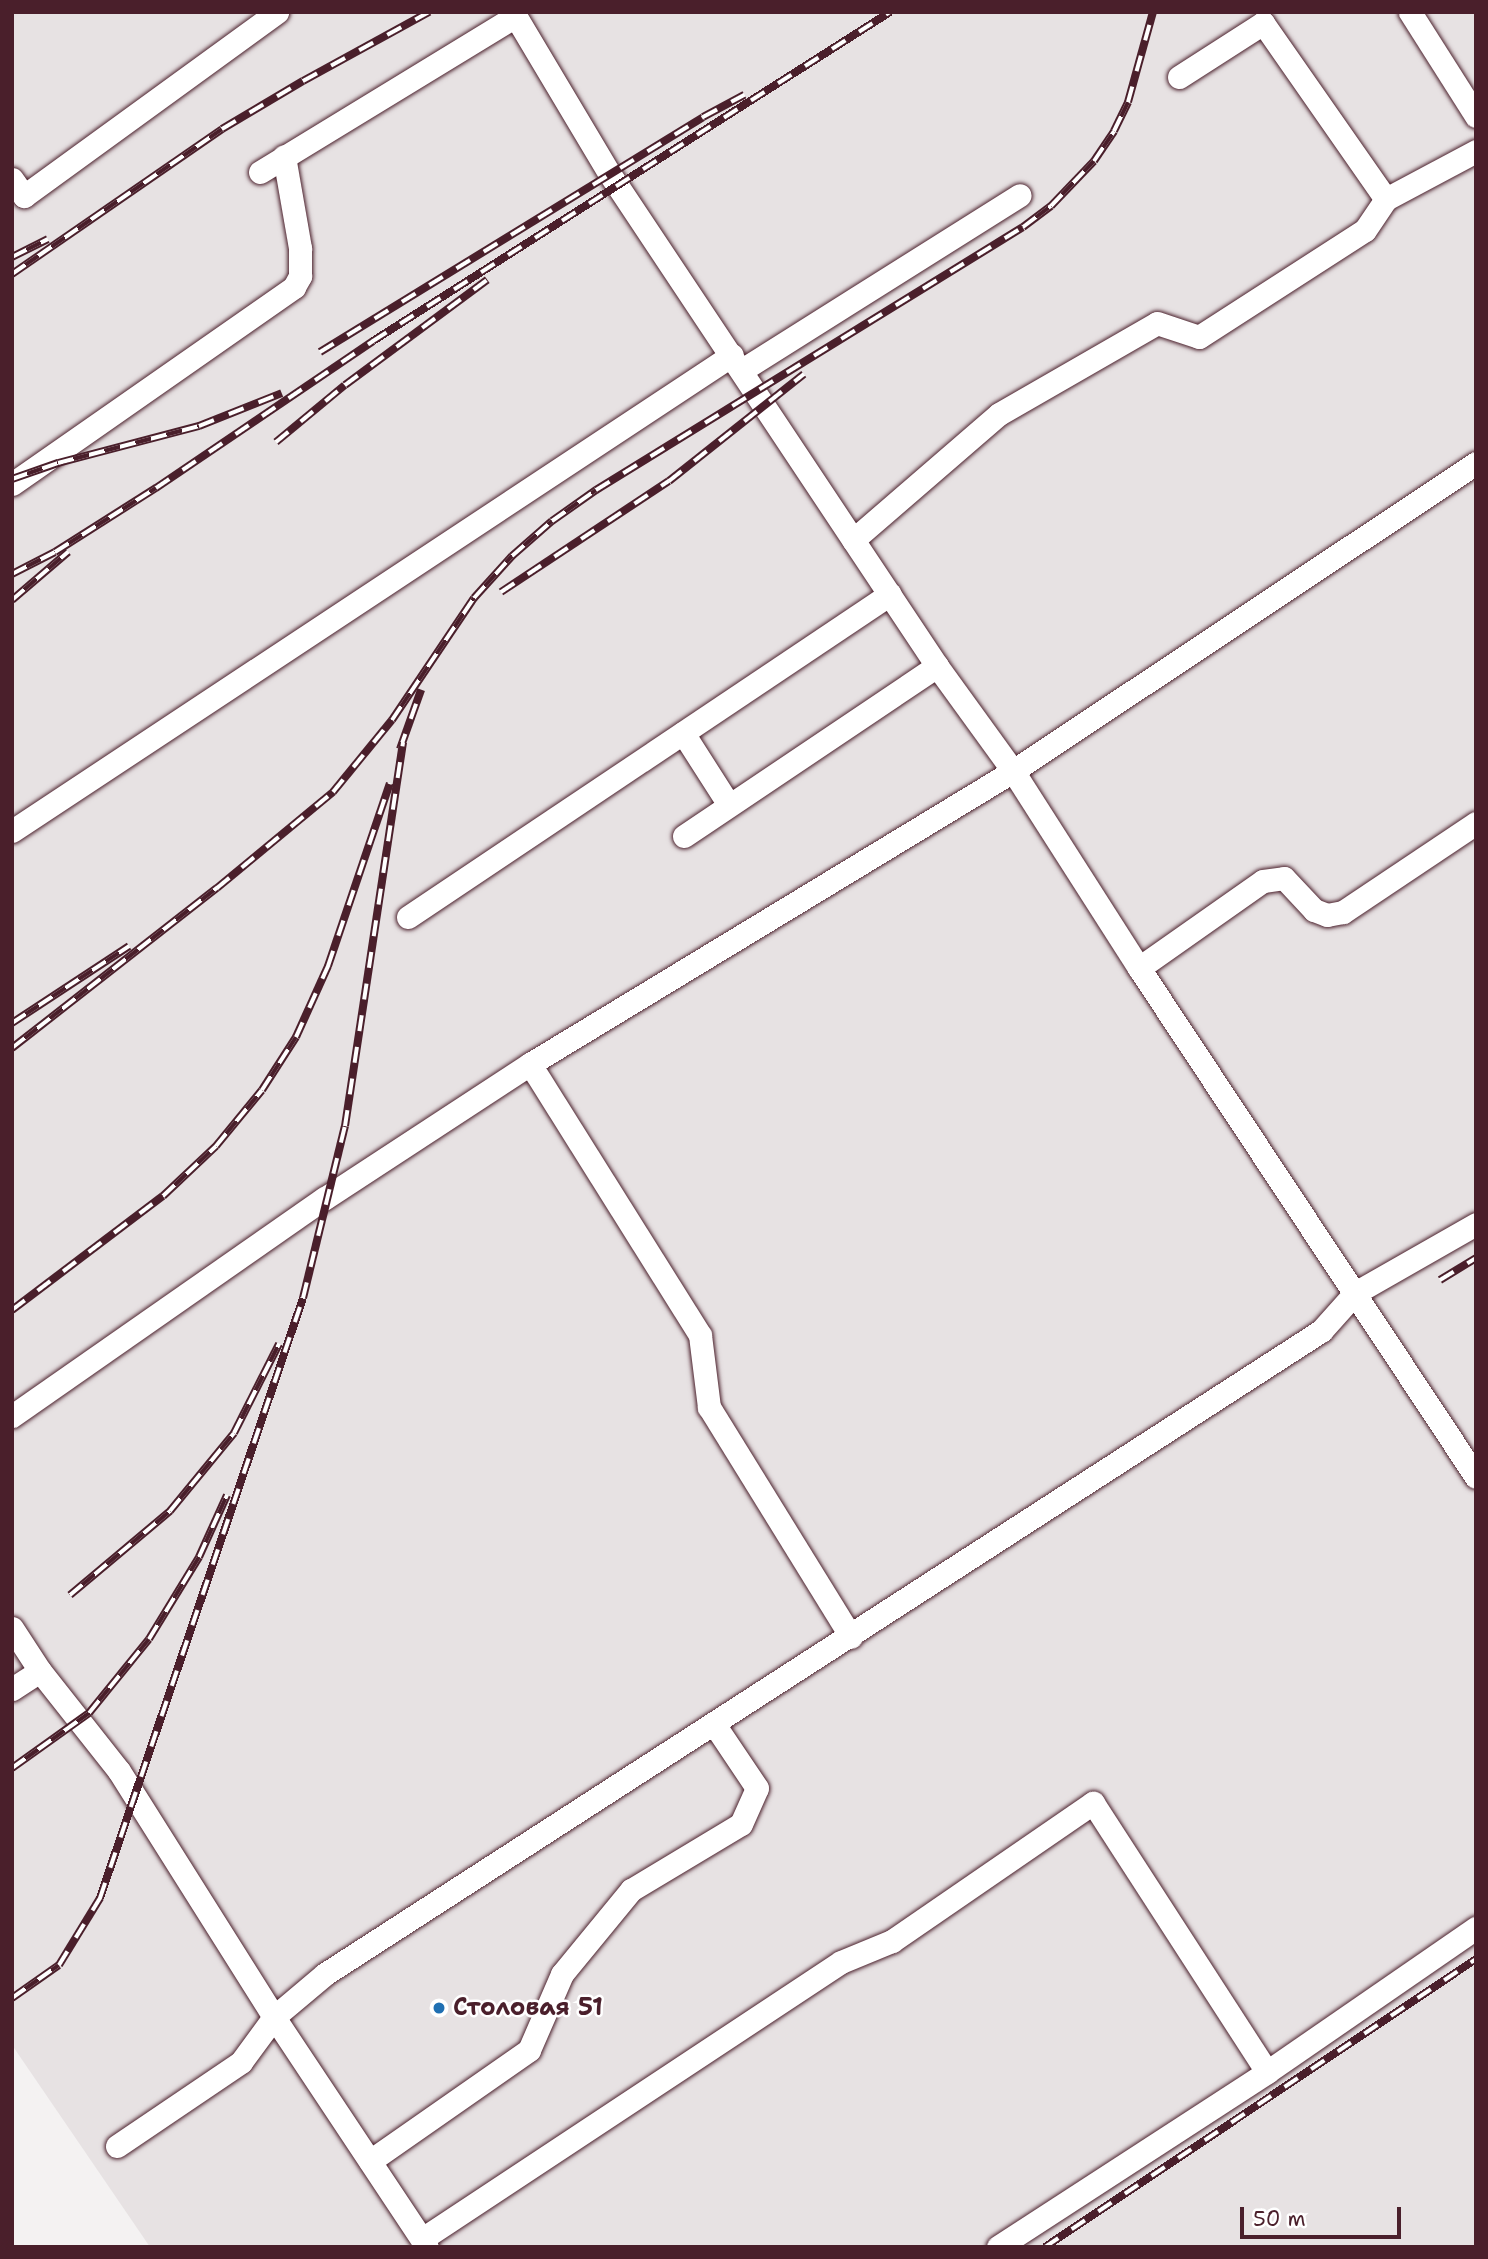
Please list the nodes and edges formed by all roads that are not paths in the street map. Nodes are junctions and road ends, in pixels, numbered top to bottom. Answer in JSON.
{"nodes":[{"id":1,"x":277,"y":12,"type":"edge"},
{"id":2,"x":1409,"y":12,"type":"edge"},
{"id":3,"x":514,"y":14,"type":"edge"},
{"id":4,"x":1271,"y":18,"type":"edge"},
{"id":5,"x":1179,"y":77,"type":"dead end"},
{"id":6,"x":1476,"y":116,"type":"edge"},
{"id":7,"x":1476,"y":151,"type":"edge"},
{"id":8,"x":284,"y":156,"type":"junction"},
{"id":9,"x":260,"y":172,"type":"dead end"},
{"id":10,"x":16,"y":193,"type":"edge"},
{"id":11,"x":1020,"y":195,"type":"dead end"},
{"id":12,"x":1386,"y":199,"type":"junction"},
{"id":13,"x":737,"y":363,"type":"junction"},
{"id":14,"x":1476,"y":463,"type":"edge"},
{"id":15,"x":12,"y":484,"type":"edge"},
{"id":16,"x":853,"y":540,"type":"junction"},
{"id":17,"x":890,"y":594,"type":"junction"},
{"id":18,"x":937,"y":666,"type":"junction"},
{"id":19,"x":683,"y":733,"type":"junction"},
{"id":20,"x":1013,"y":771,"type":"junction"},
{"id":21,"x":729,"y":805,"type":"junction"},
{"id":22,"x":1476,"y":824,"type":"edge"},
{"id":23,"x":12,"y":831,"type":"edge"},
{"id":24,"x":684,"y":836,"type":"dead end"},
{"id":25,"x":408,"y":917,"type":"dead end"},
{"id":26,"x":1139,"y":968,"type":"junction"},
{"id":27,"x":530,"y":1064,"type":"junction"},
{"id":28,"x":1476,"y":1224,"type":"edge"},
{"id":29,"x":1355,"y":1293,"type":"junction"},
{"id":30,"x":12,"y":1416,"type":"edge"},
{"id":31,"x":1476,"y":1477,"type":"edge"},
{"id":32,"x":12,"y":1628,"type":"edge"},
{"id":33,"x":850,"y":1637,"type":"junction"},
{"id":34,"x":40,"y":1671,"type":"junction"},
{"id":35,"x":12,"y":1689,"type":"edge"},
{"id":36,"x":715,"y":1724,"type":"junction"},
{"id":37,"x":1476,"y":1928,"type":"edge"},
{"id":38,"x":274,"y":2017,"type":"junction"},
{"id":39,"x":1268,"y":2072,"type":"junction"},
{"id":40,"x":117,"y":2146,"type":"dead end"},
{"id":41,"x":370,"y":2161,"type":"junction"},
{"id":42,"x":424,"y":2243,"type":"edge"},
{"id":43,"x":998,"y":2247,"type":"edge"}],
"edges":[{"from":1,"to":10,"type":"lane"},
{"from":2,"to":6,"type":"lane"},
{"from":3,"to":8,"type":"lane"},
{"from":3,"to":13,"type":"lane"},
{"from":4,"to":5,"type":"lane"},
{"from":4,"to":12,"type":"lane"},
{"from":7,"to":12,"type":"lane"},
{"from":8,"to":9,"type":"lane"},
{"from":8,"to":15,"type":"lane"},
{"from":11,"to":13,"type":"lane"},
{"from":12,"to":16,"type":"lane"},
{"from":13,"to":16,"type":"lane"},
{"from":13,"to":23,"type":"lane"},
{"from":14,"to":20,"type":"lane"},
{"from":16,"to":17,"type":"lane"},
{"from":17,"to":18,"type":"lane"},
{"from":17,"to":19,"type":"lane"},
{"from":18,"to":20,"type":"lane"},
{"from":18,"to":21,"type":"lane"},
{"from":19,"to":21,"type":"lane"},
{"from":19,"to":25,"type":"lane"},
{"from":20,"to":26,"type":"lane"},
{"from":20,"to":27,"type":"lane"},
{"from":21,"to":24,"type":"lane"},
{"from":22,"to":26,"type":"lane"},
{"from":26,"to":29,"type":"lane"},
{"from":27,"to":30,"type":"lane"},
{"from":27,"to":33,"type":"lane"},
{"from":28,"to":29,"type":"lane"},
{"from":29,"to":31,"type":"lane"},
{"from":29,"to":33,"type":"lane"},
{"from":32,"to":34,"type":"lane"},
{"from":33,"to":36,"type":"lane"},
{"from":34,"to":35,"type":"lane"},
{"from":34,"to":38,"type":"lane"},
{"from":36,"to":38,"type":"lane"},
{"from":36,"to":41,"type":"lane"},
{"from":37,"to":39,"type":"lane"},
{"from":38,"to":40,"type":"lane"},
{"from":38,"to":41,"type":"lane"},
{"from":39,"to":42,"type":"lane"},
{"from":39,"to":43,"type":"lane"},
{"from":41,"to":42,"type":"lane"}]}
